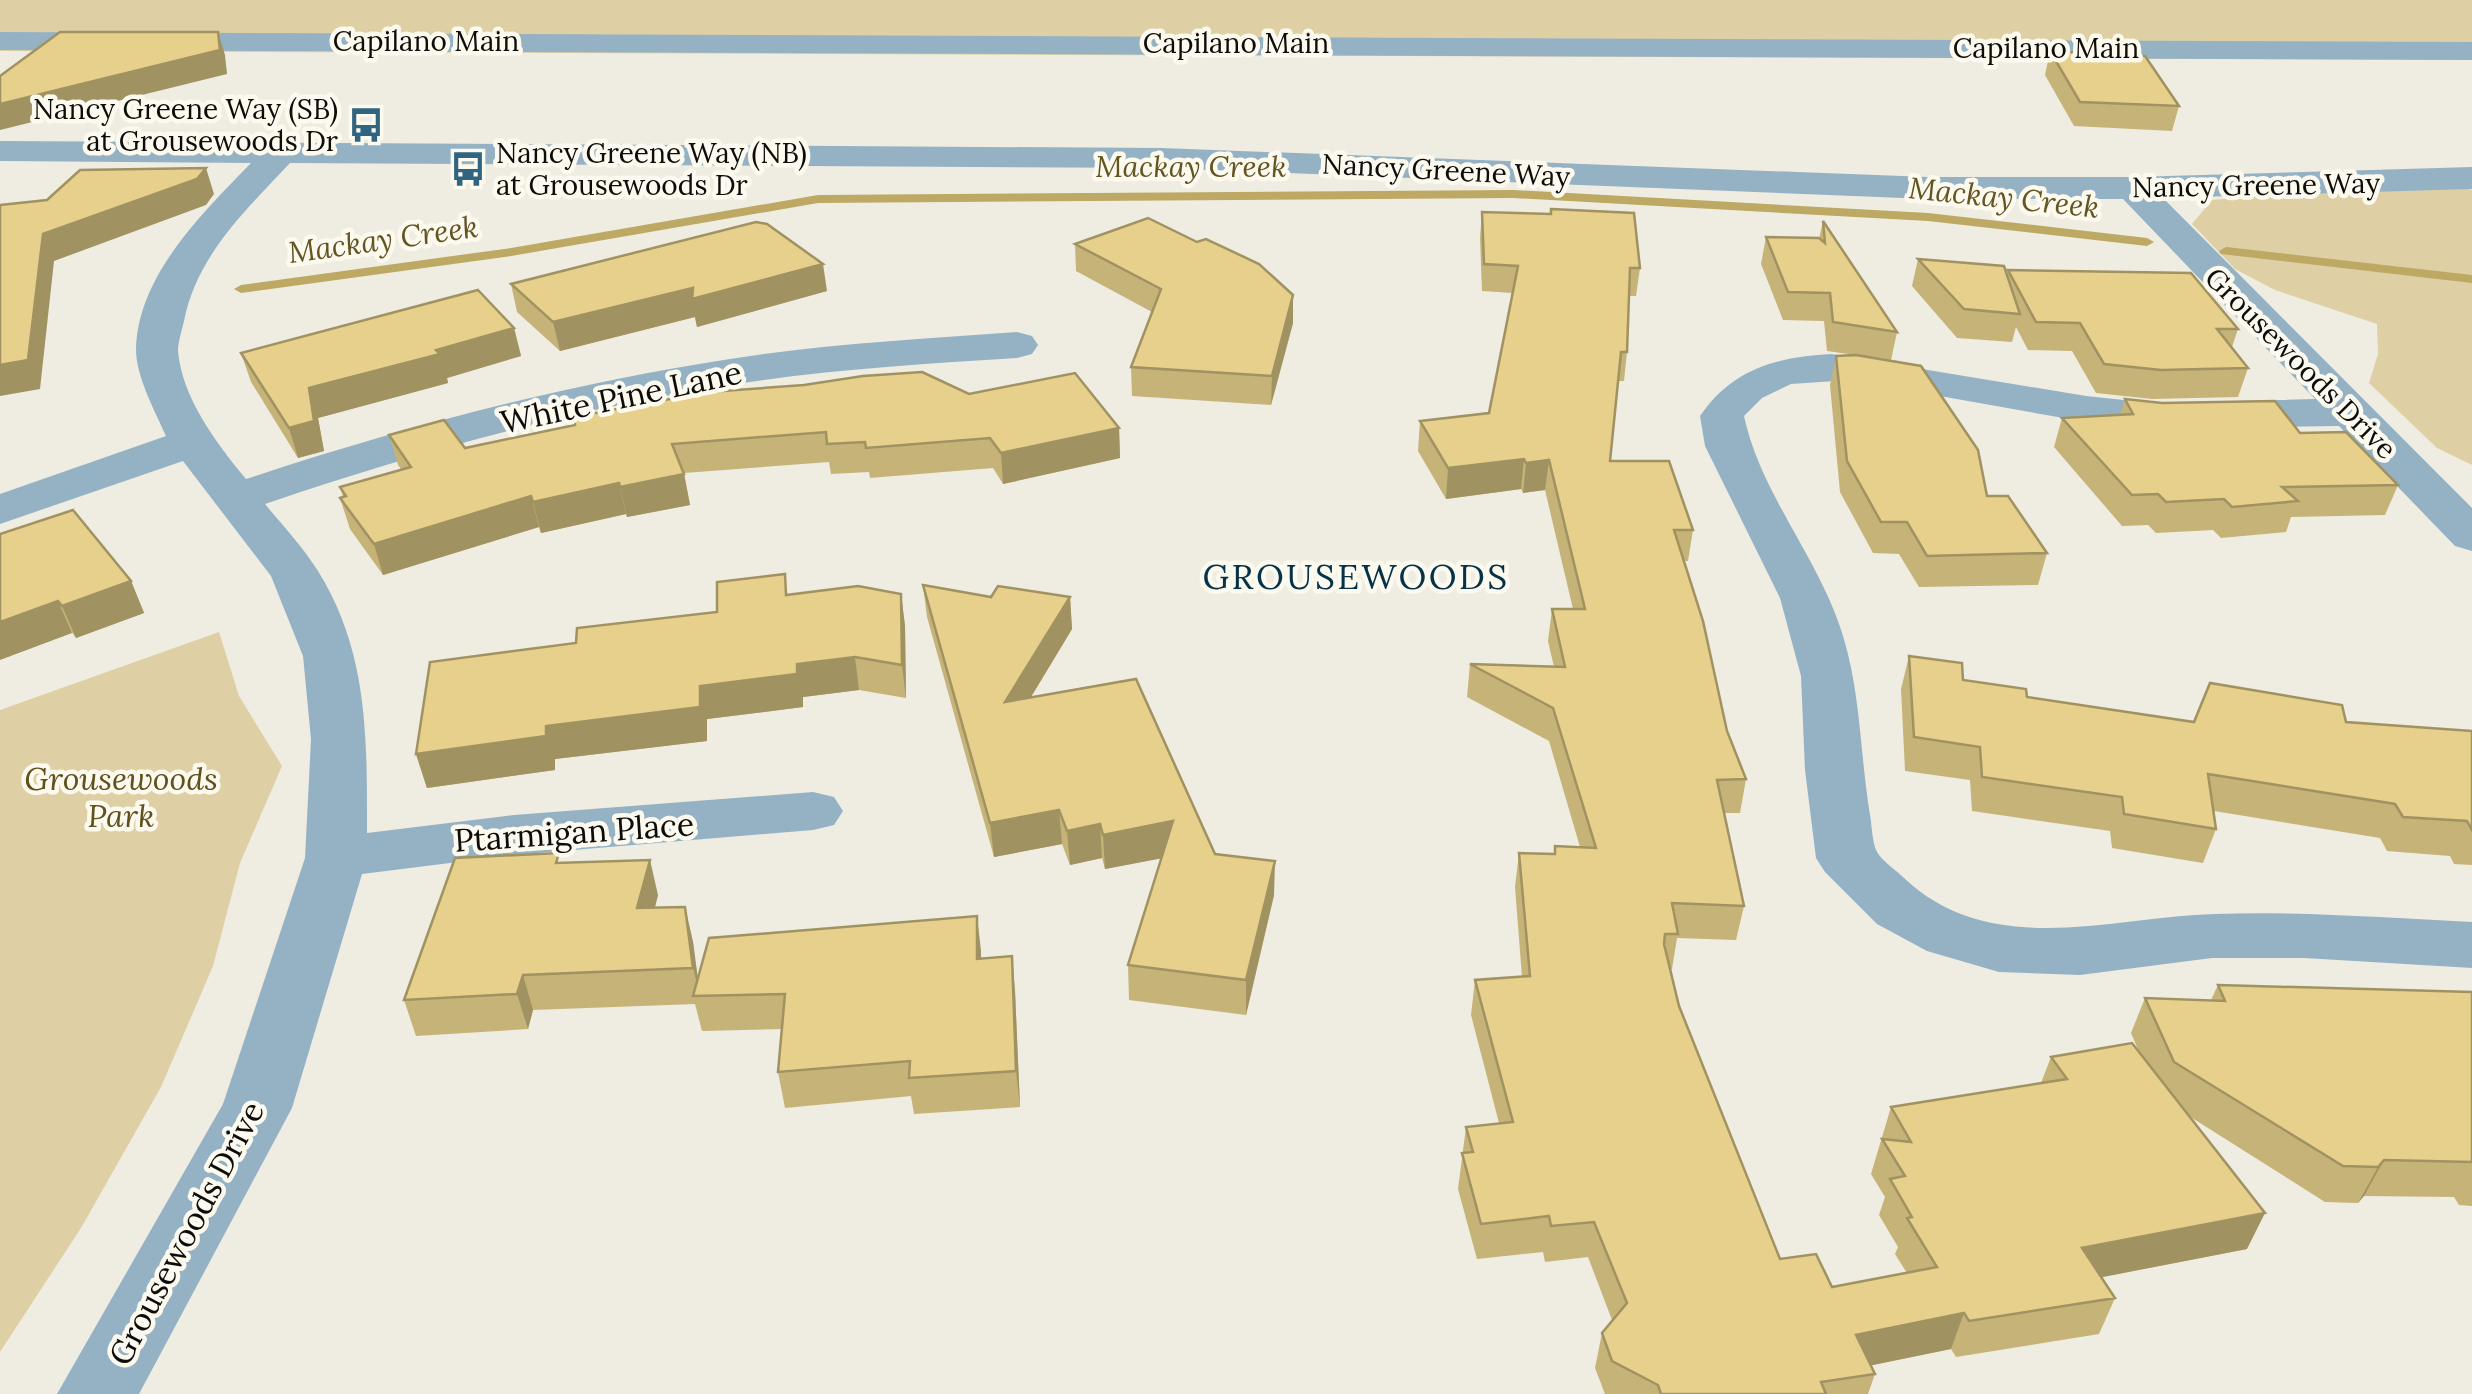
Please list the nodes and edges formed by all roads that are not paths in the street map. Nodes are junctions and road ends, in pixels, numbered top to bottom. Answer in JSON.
{"nodes":[{"id":1,"x":0,"y":40,"type":"edge"},
{"id":2,"x":2472,"y":50,"type":"edge"},
{"id":3,"x":282,"y":151,"type":"junction"},
{"id":4,"x":7,"y":156,"type":"edge"},
{"id":5,"x":2472,"y":178,"type":"edge"},
{"id":6,"x":2133,"y":188,"type":"junction"},
{"id":7,"x":1017,"y":346,"type":"dead end"},
{"id":8,"x":2350,"y":412,"type":"junction"},
{"id":9,"x":192,"y":442,"type":"junction"},
{"id":10,"x":236,"y":498,"type":"junction"},
{"id":11,"x":0,"y":510,"type":"edge"},
{"id":12,"x":2472,"y":536,"type":"edge"},
{"id":13,"x":813,"y":811,"type":"dead end"},
{"id":14,"x":336,"y":858,"type":"junction"},
{"id":15,"x":2472,"y":945,"type":"edge"},
{"id":16,"x":98,"y":1394,"type":"edge"}],
"edges":[{"from":1,"to":2,"type":"street","name":"Capilano Main"},
{"from":3,"to":4,"type":"street","name":"Nancy Greene Way"},
{"from":3,"to":6,"type":"street","name":"Nancy Greene Way"},
{"from":3,"to":9,"type":"street","name":"Grousewoods Drive"},
{"from":5,"to":6,"type":"street","name":"Nancy Greene Way"},
{"from":6,"to":8,"type":"street","name":"Grousewoods Drive"},
{"from":7,"to":10,"type":"street","name":"White Pine Lane"},
{"from":8,"to":12,"type":"street","name":"Grousewoods Drive"},
{"from":8,"to":15,"type":"street"},
{"from":9,"to":10,"type":"street","name":"Grousewoods Drive"},
{"from":9,"to":11,"type":"street"},
{"from":10,"to":14,"type":"street","name":"Grousewoods Drive"},
{"from":13,"to":14,"type":"street","name":"Ptarmigan Place"},
{"from":14,"to":16,"type":"street","name":"Grousewoods Drive"}]}
